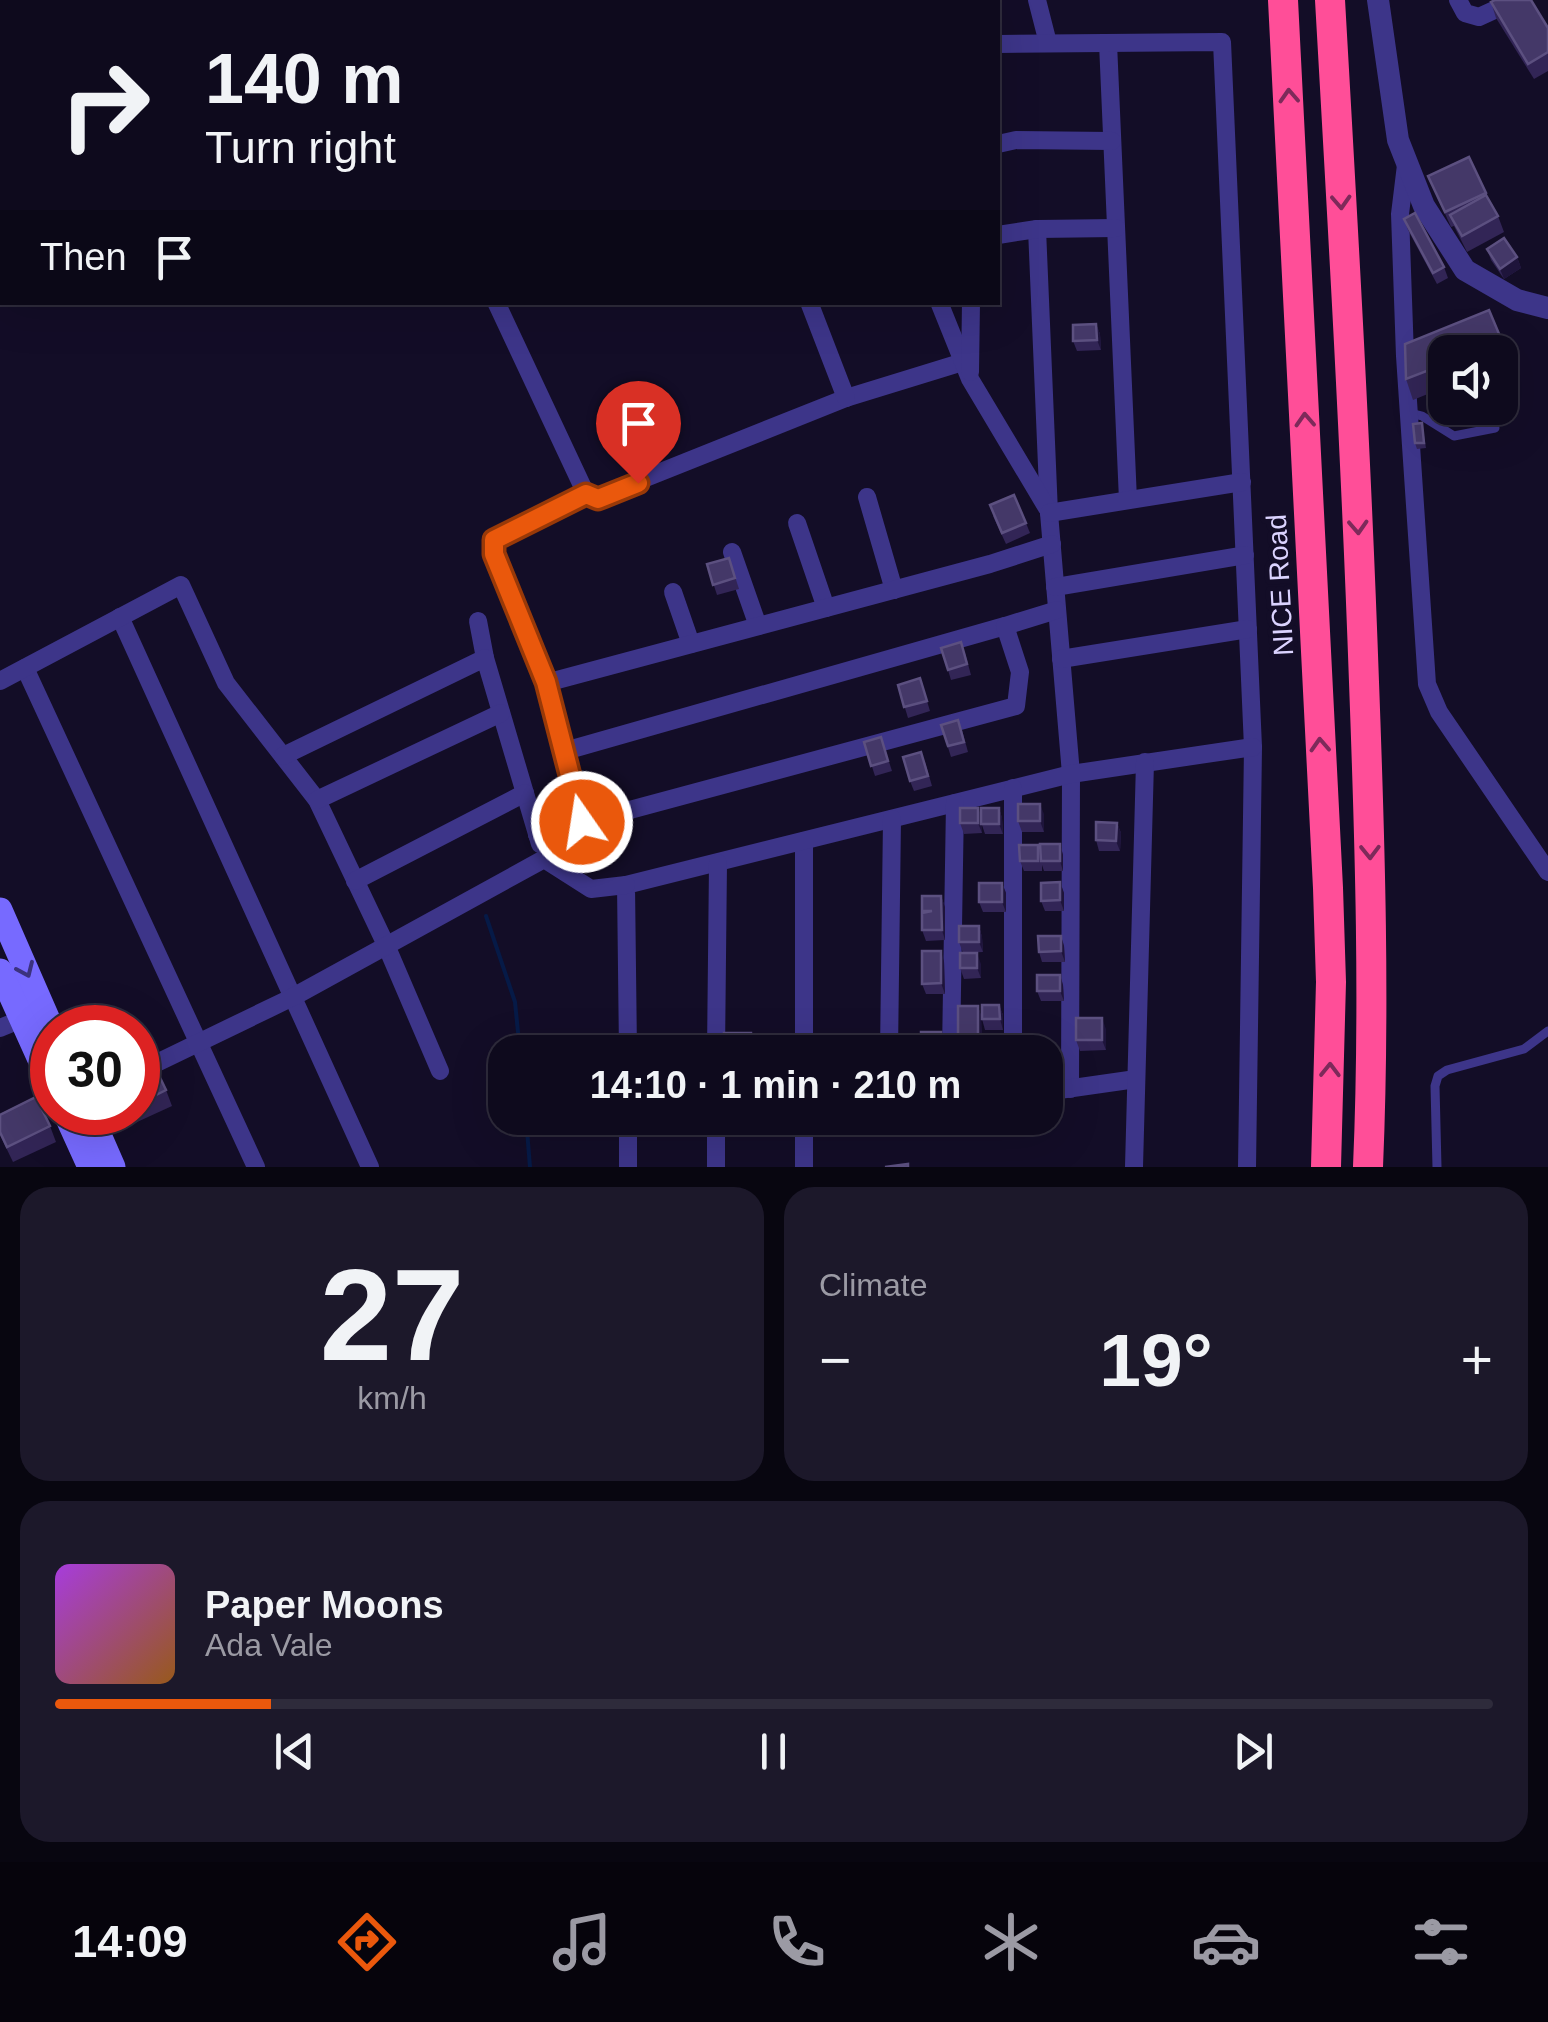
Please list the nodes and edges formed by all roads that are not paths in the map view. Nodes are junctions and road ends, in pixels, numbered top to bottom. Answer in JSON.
{"nodes":[{"id":1,"x":1037,"y":0,"type":"edge"},
{"id":2,"x":1283,"y":0,"type":"edge"},
{"id":3,"x":1330,"y":0,"type":"edge"},
{"id":4,"x":1378,"y":0,"type":"edge"},
{"id":5,"x":1458,"y":0,"type":"edge"},
{"id":6,"x":1516,"y":0,"type":"edge"},
{"id":7,"x":1048,"y":43,"type":"junction"},
{"id":8,"x":1108,"y":43,"type":"junction"},
{"id":9,"x":1000,"y":44,"type":"edge"},
{"id":10,"x":1112,"y":140,"type":"junction"},
{"id":11,"x":1000,"y":144,"type":"edge"},
{"id":12,"x":1407,"y":161,"type":"junction"},
{"id":13,"x":1116,"y":228,"type":"junction"},
{"id":14,"x":1037,"y":230,"type":"junction"},
{"id":15,"x":1000,"y":235,"type":"edge"},
{"id":16,"x":497,"y":305,"type":"edge"},
{"id":17,"x":810,"y":305,"type":"edge"},
{"id":18,"x":940,"y":305,"type":"edge"},
{"id":19,"x":971,"y":305,"type":"edge"},
{"id":20,"x":1548,"y":308,"type":"edge"},
{"id":21,"x":966,"y":371,"type":"junction"},
{"id":22,"x":846,"y":398,"type":"junction"},
{"id":23,"x":1408,"y":413,"type":"junction"},
{"id":24,"x":1495,"y":428,"type":"dead end"},
{"id":25,"x":1242,"y":482,"type":"junction"},
{"id":26,"x":586,"y":494,"type":"junction"},
{"id":27,"x":866,"y":497,"type":"dead end"},
{"id":28,"x":1128,"y":500,"type":"junction"},
{"id":29,"x":1049,"y":513,"type":"junction"},
{"id":30,"x":798,"y":523,"type":"dead end"},
{"id":31,"x":1052,"y":544,"type":"junction"},
{"id":32,"x":732,"y":552,"type":"dead end"},
{"id":33,"x":1245,"y":555,"type":"junction"},
{"id":34,"x":1055,"y":586,"type":"junction"},
{"id":35,"x":894,"y":590,"type":"junction"},
{"id":36,"x":673,"y":592,"type":"dead end"},
{"id":37,"x":826,"y":608,"type":"junction"},
{"id":38,"x":1057,"y":610,"type":"junction"},
{"id":39,"x":120,"y":617,"type":"junction"},
{"id":40,"x":478,"y":621,"type":"dead end"},
{"id":41,"x":758,"y":626,"type":"junction"},
{"id":42,"x":1006,"y":626,"type":"junction"},
{"id":43,"x":1248,"y":629,"type":"junction"},
{"id":44,"x":691,"y":644,"type":"junction"},
{"id":45,"x":485,"y":658,"type":"junction"},
{"id":46,"x":1061,"y":659,"type":"junction"},
{"id":47,"x":25,"y":668,"type":"junction"},
{"id":48,"x":0,"y":680,"type":"edge"},
{"id":49,"x":546,"y":682,"type":"junction"},
{"id":50,"x":502,"y":713,"type":"junction"},
{"id":51,"x":1254,"y":746,"type":"junction"},
{"id":52,"x":565,"y":752,"type":"junction"},
{"id":53,"x":282,"y":756,"type":"junction"},
{"id":54,"x":1145,"y":762,"type":"junction"},
{"id":55,"x":1071,"y":774,"type":"junction"},
{"id":56,"x":1013,"y":788,"type":"junction"},
{"id":57,"x":525,"y":793,"type":"junction"},
{"id":58,"x":317,"y":800,"type":"junction"},
{"id":59,"x":955,"y":803,"type":"junction"},
{"id":60,"x":892,"y":819,"type":"junction"},
{"id":61,"x":582,"y":822,"type":"junction"},
{"id":62,"x":537,"y":834,"type":"junction"},
{"id":63,"x":804,"y":841,"type":"junction"},
{"id":64,"x":1540,"y":846,"type":"edge"},
{"id":65,"x":544,"y":859,"type":"junction"},
{"id":66,"x":718,"y":862,"type":"junction"},
{"id":67,"x":1548,"y":872,"type":"edge"},
{"id":68,"x":355,"y":880,"type":"junction"},
{"id":69,"x":626,"y":885,"type":"junction"},
{"id":70,"x":0,"y":910,"type":"edge"},
{"id":71,"x":386,"y":945,"type":"junction"},
{"id":72,"x":0,"y":972,"type":"edge"},
{"id":73,"x":292,"y":996,"type":"junction"},
{"id":74,"x":42,"y":1005,"type":"edge"},
{"id":75,"x":11,"y":1023,"type":"edge"},
{"id":76,"x":1548,"y":1031,"type":"edge"},
{"id":77,"x":628,"y":1035,"type":"edge"},
{"id":78,"x":716,"y":1035,"type":"edge"},
{"id":79,"x":804,"y":1035,"type":"edge"},
{"id":80,"x":890,"y":1035,"type":"edge"},
{"id":81,"x":951,"y":1035,"type":"edge"},
{"id":82,"x":1013,"y":1035,"type":"edge"},
{"id":83,"x":199,"y":1045,"type":"junction"},
{"id":84,"x":30,"y":1052,"type":"edge"},
{"id":85,"x":160,"y":1062,"type":"edge"},
{"id":86,"x":440,"y":1071,"type":"dead end"},
{"id":87,"x":1136,"y":1079,"type":"junction"},
{"id":88,"x":1070,"y":1089,"type":"junction"},
{"id":89,"x":1063,"y":1090,"type":"edge"},
{"id":90,"x":75,"y":1135,"type":"edge"},
{"id":91,"x":99,"y":1135,"type":"edge"},
{"id":92,"x":628,"y":1135,"type":"edge"},
{"id":93,"x":716,"y":1135,"type":"edge"},
{"id":94,"x":804,"y":1135,"type":"edge"},
{"id":95,"x":90,"y":1167,"type":"edge"},
{"id":96,"x":113,"y":1167,"type":"edge"},
{"id":97,"x":256,"y":1167,"type":"edge"},
{"id":98,"x":370,"y":1167,"type":"edge"},
{"id":99,"x":628,"y":1167,"type":"edge"},
{"id":100,"x":716,"y":1167,"type":"edge"},
{"id":101,"x":804,"y":1167,"type":"edge"},
{"id":102,"x":1134,"y":1167,"type":"edge"},
{"id":103,"x":1247,"y":1167,"type":"edge"},
{"id":104,"x":1326,"y":1167,"type":"edge"},
{"id":105,"x":1368,"y":1167,"type":"edge"},
{"id":106,"x":1437,"y":1167,"type":"edge"}],
"edges":[{"from":1,"to":7,"type":"street"},
{"from":104,"to":2,"type":"highway","name":"NICE Road","one_way":true},
{"from":3,"to":105,"type":"highway","one_way":true},
{"from":4,"to":12,"type":"street"},
{"from":5,"to":6,"type":"street"},
{"from":7,"to":8,"type":"street"},
{"from":7,"to":9,"type":"street"},
{"from":8,"to":10,"type":"street"},
{"from":8,"to":25,"type":"street"},
{"from":10,"to":11,"type":"street"},
{"from":10,"to":13,"type":"street"},
{"from":12,"to":20,"type":"street"},
{"from":12,"to":23,"type":"street"},
{"from":13,"to":14,"type":"street"},
{"from":13,"to":28,"type":"street"},
{"from":14,"to":15,"type":"street"},
{"from":14,"to":29,"type":"street"},
{"from":16,"to":26,"type":"street"},
{"from":17,"to":22,"type":"street"},
{"from":18,"to":21,"type":"street"},
{"from":19,"to":21,"type":"street"},
{"from":21,"to":22,"type":"street"},
{"from":21,"to":29,"type":"street"},
{"from":22,"to":26,"type":"street"},
{"from":23,"to":24,"type":"lane"},
{"from":23,"to":64,"type":"street"},
{"from":25,"to":28,"type":"street"},
{"from":25,"to":33,"type":"street"},
{"from":26,"to":49,"type":"street"},
{"from":27,"to":35,"type":"street"},
{"from":28,"to":29,"type":"street"},
{"from":29,"to":31,"type":"street"},
{"from":30,"to":37,"type":"street"},
{"from":31,"to":34,"type":"street"},
{"from":31,"to":35,"type":"street"},
{"from":32,"to":41,"type":"street"},
{"from":33,"to":34,"type":"street"},
{"from":33,"to":43,"type":"street"},
{"from":34,"to":38,"type":"street"},
{"from":35,"to":37,"type":"street"},
{"from":36,"to":44,"type":"street"},
{"from":37,"to":41,"type":"street"},
{"from":38,"to":42,"type":"street"},
{"from":38,"to":46,"type":"street"},
{"from":39,"to":47,"type":"street"},
{"from":39,"to":53,"type":"street"},
{"from":39,"to":73,"type":"street"},
{"from":40,"to":45,"type":"street"},
{"from":41,"to":44,"type":"street"},
{"from":42,"to":52,"type":"street"},
{"from":42,"to":61,"type":"street"},
{"from":43,"to":46,"type":"street"},
{"from":43,"to":51,"type":"street"},
{"from":44,"to":49,"type":"street"},
{"from":45,"to":50,"type":"street"},
{"from":45,"to":53,"type":"street"},
{"from":46,"to":55,"type":"street"},
{"from":47,"to":48,"type":"street"},
{"from":47,"to":83,"type":"street"},
{"from":49,"to":52,"type":"street"},
{"from":50,"to":57,"type":"street"},
{"from":50,"to":58,"type":"street"},
{"from":51,"to":54,"type":"street"},
{"from":51,"to":103,"type":"street"},
{"from":52,"to":61,"type":"street"},
{"from":53,"to":58,"type":"street"},
{"from":54,"to":55,"type":"street"},
{"from":54,"to":87,"type":"street"},
{"from":55,"to":56,"type":"street"},
{"from":55,"to":88,"type":"street"},
{"from":56,"to":59,"type":"street"},
{"from":56,"to":82,"type":"street"},
{"from":57,"to":62,"type":"street"},
{"from":57,"to":68,"type":"street"},
{"from":58,"to":68,"type":"street"},
{"from":59,"to":60,"type":"street"},
{"from":59,"to":81,"type":"street"},
{"from":60,"to":63,"type":"street"},
{"from":60,"to":80,"type":"street"},
{"from":61,"to":62,"type":"street"},
{"from":62,"to":65,"type":"street"},
{"from":63,"to":66,"type":"street"},
{"from":63,"to":79,"type":"street"},
{"from":64,"to":67,"type":"street"},
{"from":65,"to":69,"type":"street"},
{"from":65,"to":71,"type":"street"},
{"from":66,"to":69,"type":"street"},
{"from":66,"to":78,"type":"street"},
{"from":68,"to":71,"type":"street"},
{"from":69,"to":77,"type":"street"},
{"from":70,"to":74,"type":"main road","one_way":true},
{"from":71,"to":73,"type":"street"},
{"from":71,"to":86,"type":"street"},
{"from":72,"to":75,"type":"main road"},
{"from":73,"to":83,"type":"street"},
{"from":73,"to":98,"type":"street"},
{"from":75,"to":84,"type":"main road"},
{"from":76,"to":106,"type":"lane"},
{"from":83,"to":85,"type":"street"},
{"from":83,"to":97,"type":"street"},
{"from":87,"to":88,"type":"street"},
{"from":87,"to":102,"type":"street"},
{"from":88,"to":89,"type":"street"},
{"from":90,"to":95,"type":"main road"},
{"from":91,"to":96,"type":"main road"},
{"from":92,"to":99,"type":"street"},
{"from":93,"to":100,"type":"street"},
{"from":94,"to":101,"type":"street"}]}
